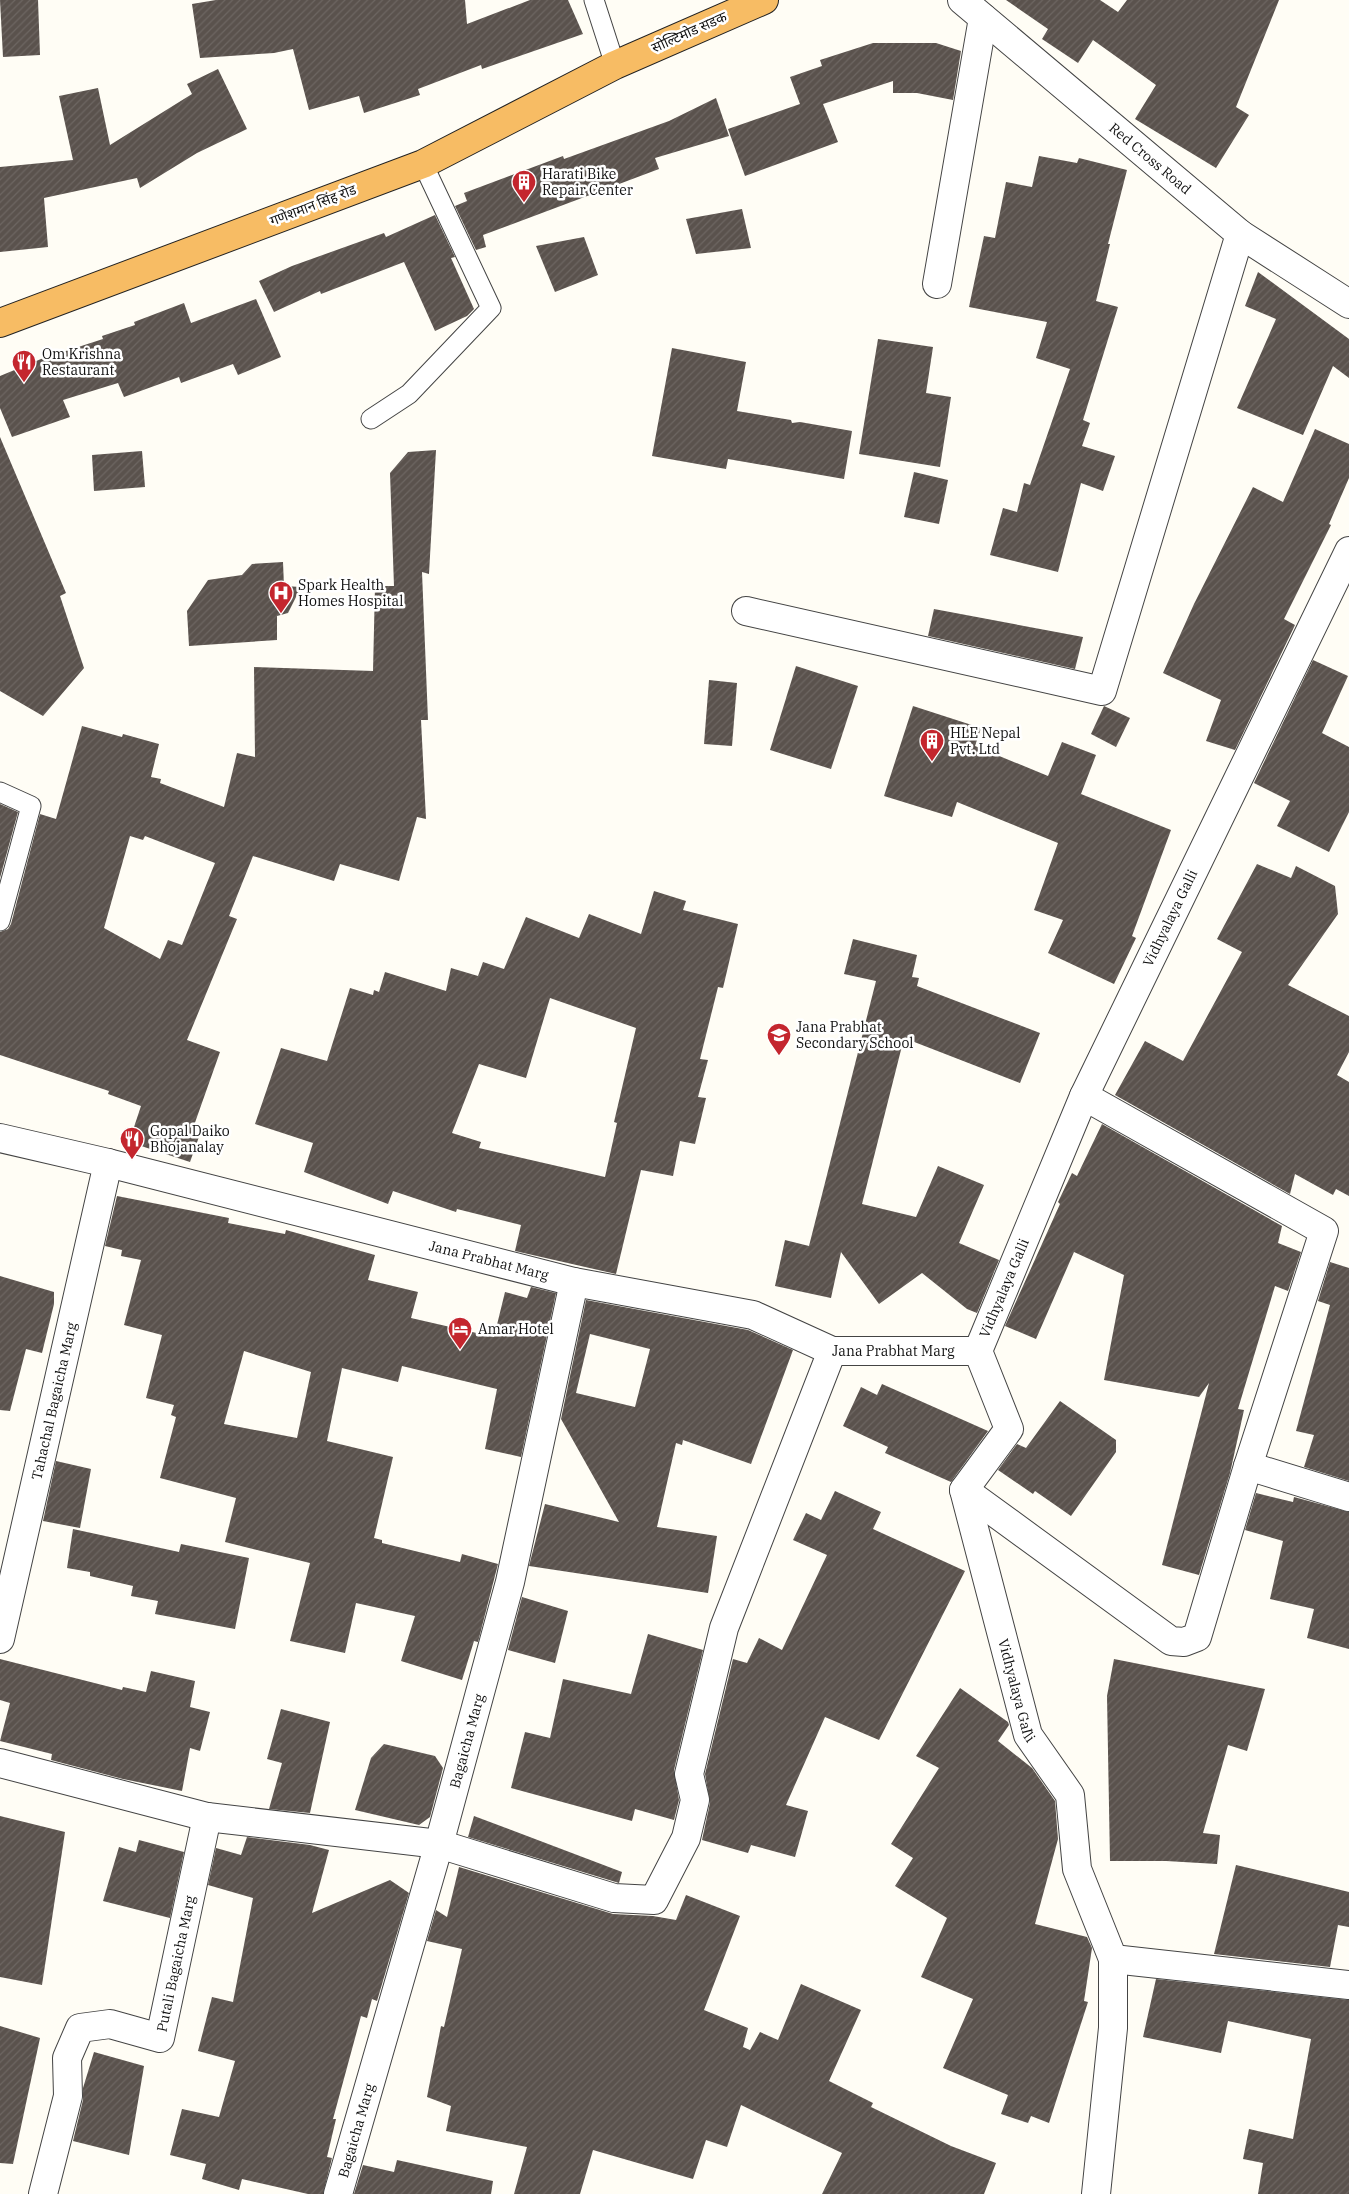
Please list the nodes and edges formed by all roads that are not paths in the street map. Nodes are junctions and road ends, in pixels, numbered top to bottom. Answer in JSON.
{"nodes":[{"id":1,"x":594,"y":0,"type":"edge"},
{"id":2,"x":764,"y":0,"type":"edge"},
{"id":3,"x":962,"y":0,"type":"edge"},
{"id":4,"x":984,"y":18,"type":"junction"},
{"id":5,"x":615,"y":65,"type":"junction"},
{"id":6,"x":423,"y":164,"type":"junction"},
{"id":7,"x":1240,"y":234,"type":"junction"},
{"id":8,"x":937,"y":284,"type":"dead end"},
{"id":9,"x":1349,"y":304,"type":"edge"},
{"id":10,"x":0,"y":322,"type":"edge"},
{"id":11,"x":371,"y":419,"type":"dead end"},
{"id":12,"x":1349,"y":551,"type":"edge"},
{"id":13,"x":746,"y":611,"type":"dead end"},
{"id":14,"x":0,"y":792,"type":"edge"},
{"id":15,"x":0,"y":921,"type":"edge"},
{"id":16,"x":1084,"y":1096,"type":"junction"},
{"id":17,"x":0,"y":1138,"type":"edge"},
{"id":18,"x":108,"y":1163,"type":"junction"},
{"id":19,"x":574,"y":1282,"type":"junction"},
{"id":20,"x":978,"y":1351,"type":"junction"},
{"id":21,"x":832,"y":1352,"type":"junction"},
{"id":22,"x":1248,"y":1466,"type":"junction"},
{"id":23,"x":964,"y":1490,"type":"junction"},
{"id":24,"x":1349,"y":1497,"type":"edge"},
{"id":25,"x":0,"y":1639,"type":"edge"},
{"id":26,"x":0,"y":1763,"type":"edge"},
{"id":27,"x":207,"y":1816,"type":"junction"},
{"id":28,"x":439,"y":1844,"type":"junction"},
{"id":29,"x":1113,"y":1959,"type":"junction"},
{"id":30,"x":1349,"y":1985,"type":"edge"},
{"id":31,"x":43,"y":2194,"type":"edge"},
{"id":32,"x":338,"y":2194,"type":"edge"},
{"id":33,"x":1096,"y":2194,"type":"edge"}],
"edges":[{"from":1,"to":5,"type":"lane"},
{"from":2,"to":5,"type":"highway","name":"सोल्टिमोड सडक"},
{"from":3,"to":4,"type":"street","name":"Red Cross Road"},
{"from":4,"to":7,"type":"street","name":"Red Cross Road"},
{"from":4,"to":8,"type":"street"},
{"from":5,"to":6,"type":"highway","name":"गणेशमान सिंह रोड"},
{"from":6,"to":10,"type":"highway","name":"गणेशमान सिंह रोड"},
{"from":6,"to":11,"type":"lane"},
{"from":7,"to":9,"type":"street","name":"Red Cross Road"},
{"from":7,"to":13,"type":"street"},
{"from":12,"to":16,"type":"street","name":"Vidhyalaya Galli"},
{"from":14,"to":15,"type":"lane"},
{"from":16,"to":20,"type":"street","name":"Vidhyalaya Galli"},
{"from":16,"to":22,"type":"street"},
{"from":17,"to":18,"type":"street","name":"Jana Prabhat Marg"},
{"from":18,"to":19,"type":"street","name":"Jana Prabhat Marg"},
{"from":18,"to":25,"type":"street","name":"Tahachal Bagaicha Marg"},
{"from":19,"to":21,"type":"street","name":"Jana Prabhat Marg"},
{"from":19,"to":28,"type":"street","name":"Bagaicha Marg"},
{"from":20,"to":21,"type":"street","name":"Jana Prabhat Marg"},
{"from":20,"to":23,"type":"street","name":"Vidhyalaya Galli"},
{"from":21,"to":28,"type":"street"},
{"from":22,"to":23,"type":"street"},
{"from":22,"to":24,"type":"street"},
{"from":23,"to":29,"type":"street","name":"Vidhyalaya Galli"},
{"from":26,"to":27,"type":"street"},
{"from":27,"to":28,"type":"street"},
{"from":27,"to":31,"type":"street","name":"Putali Bagaicha Marg"},
{"from":28,"to":32,"type":"street","name":"Bagaicha Marg"},
{"from":29,"to":30,"type":"street"},
{"from":29,"to":33,"type":"street"}]}
